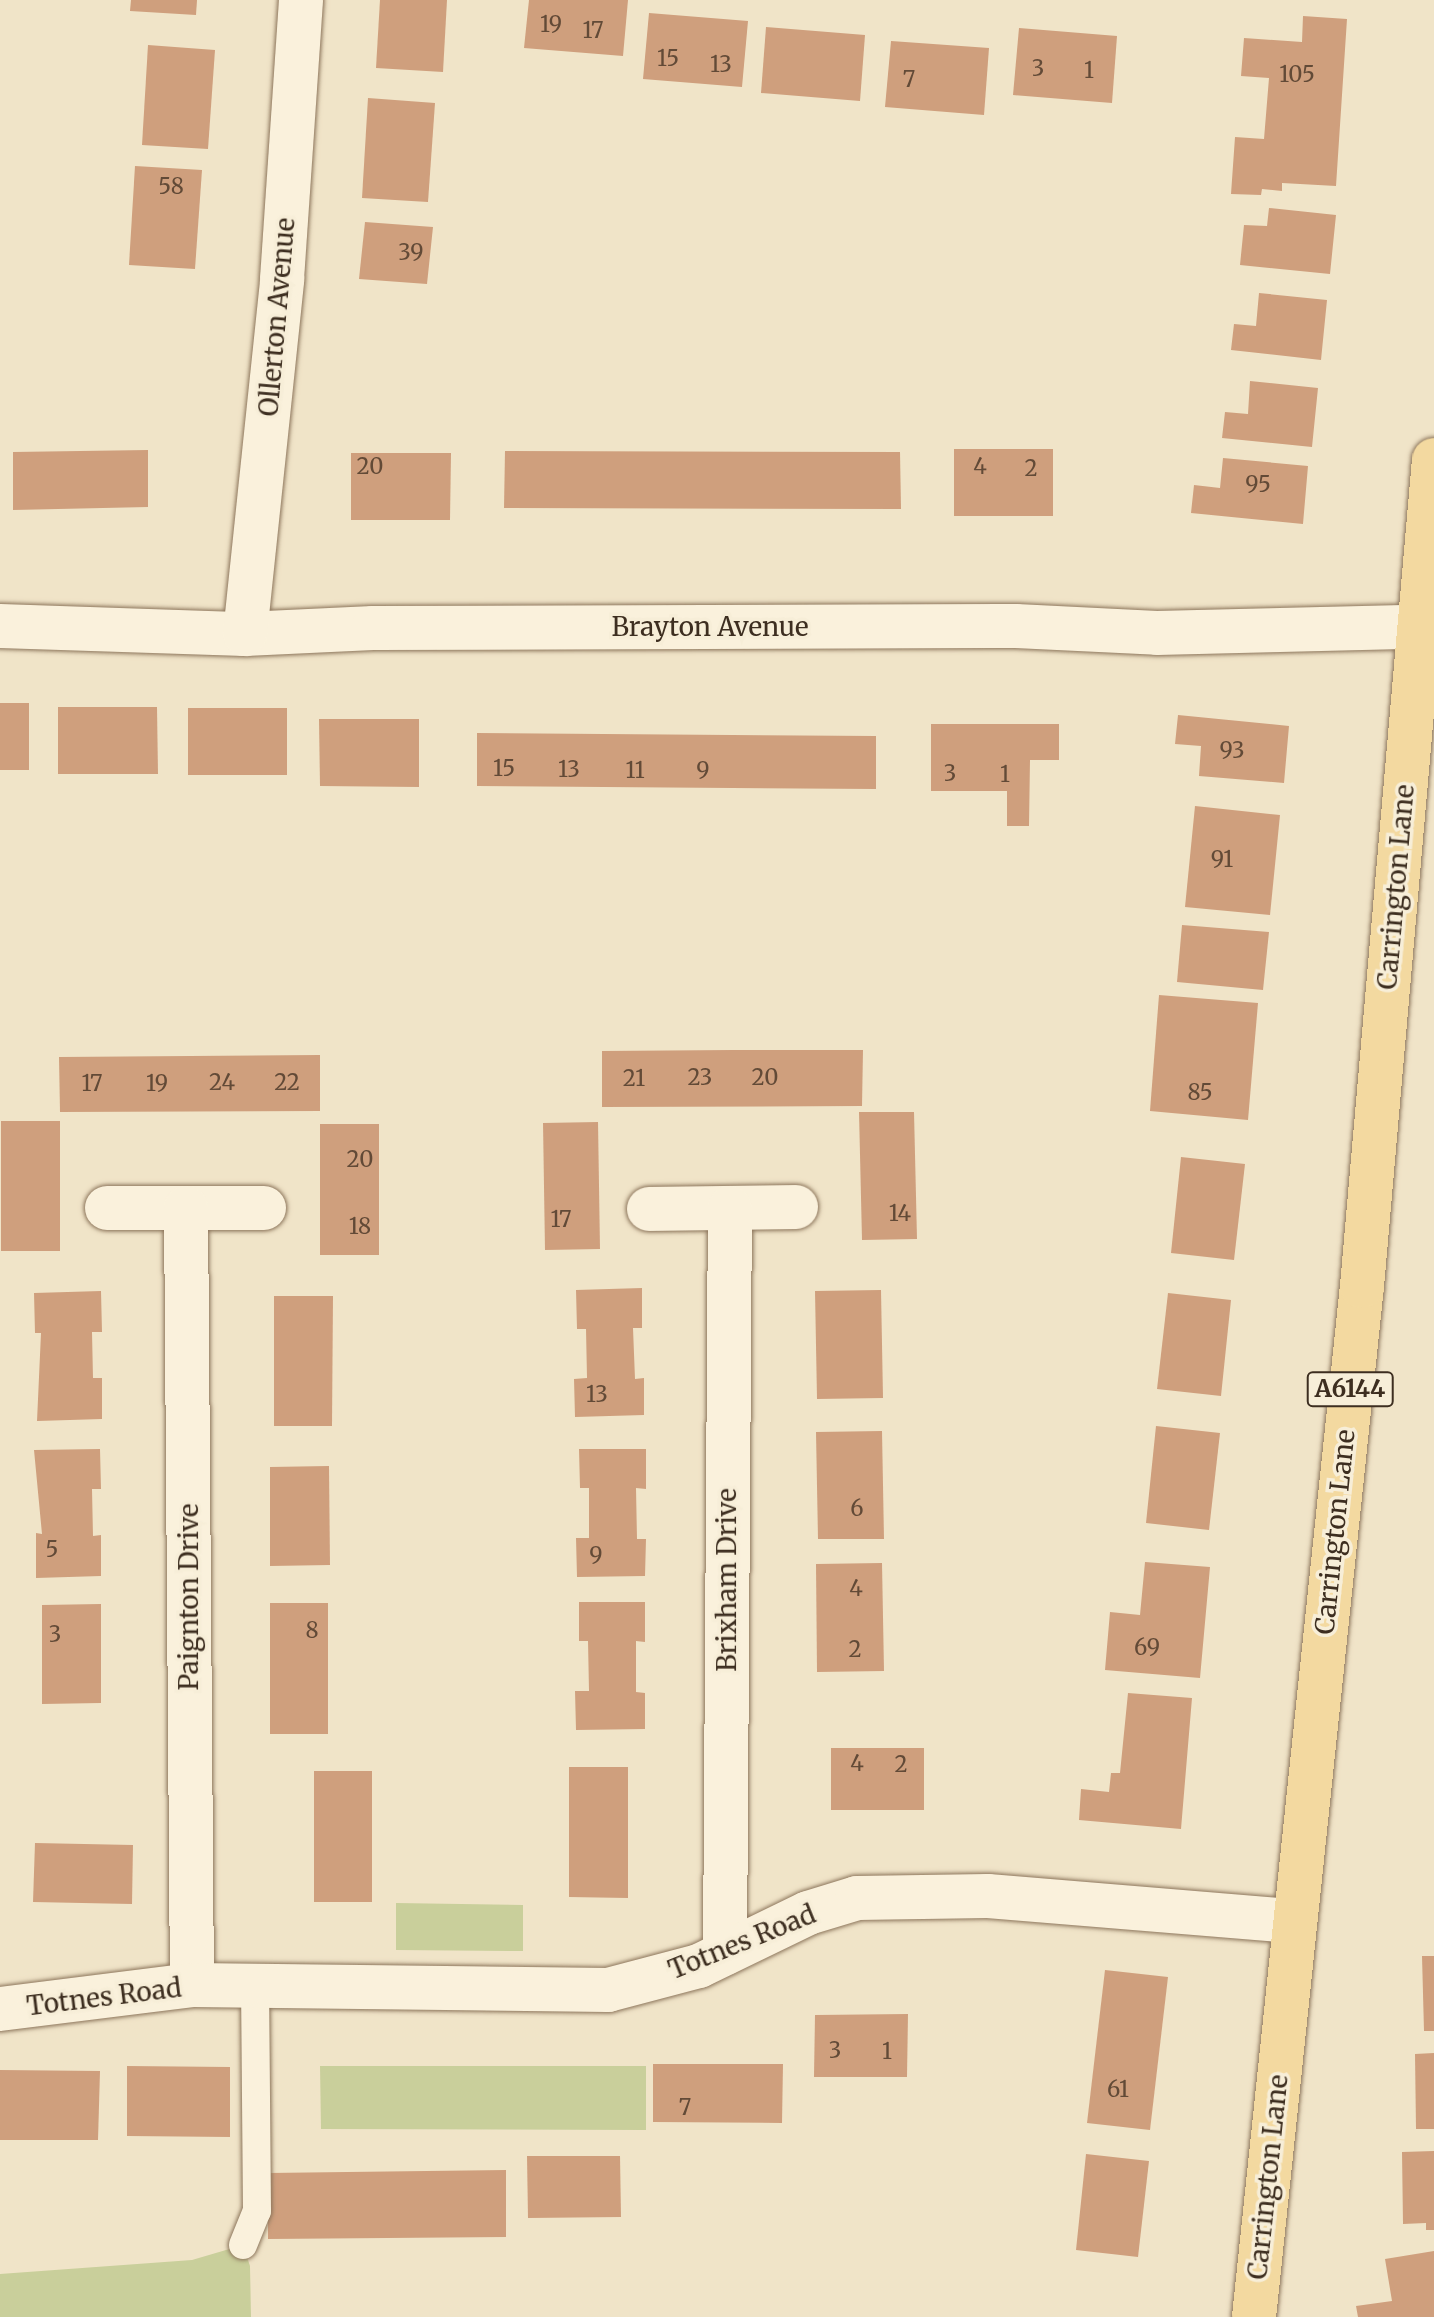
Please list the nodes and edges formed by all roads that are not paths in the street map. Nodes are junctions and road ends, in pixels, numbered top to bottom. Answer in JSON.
{"nodes":[{"id":1,"x":301,"y":0,"type":"edge"},
{"id":2,"x":1434,"y":460,"type":"edge"},
{"id":3,"x":0,"y":626,"type":"edge"},
{"id":4,"x":1427,"y":627,"type":"edge"},
{"id":5,"x":245,"y":634,"type":"junction"},
{"id":6,"x":796,"y":1207,"type":"dead end"},
{"id":7,"x":107,"y":1208,"type":"dead end"},
{"id":8,"x":186,"y":1208,"type":"junction"},
{"id":9,"x":264,"y":1208,"type":"dead end"},
{"id":10,"x":730,"y":1208,"type":"junction"},
{"id":11,"x":649,"y":1209,"type":"dead end"},
{"id":12,"x":1293,"y":1921,"type":"junction"},
{"id":13,"x":725,"y":1953,"type":"junction"},
{"id":14,"x":192,"y":1985,"type":"junction"},
{"id":15,"x":255,"y":1988,"type":"junction"},
{"id":16,"x":0,"y":2009,"type":"edge"},
{"id":17,"x":243,"y":2245,"type":"dead end"},
{"id":18,"x":1254,"y":2317,"type":"edge"}],
"edges":[{"from":1,"to":5,"type":"street","name":"Ollerton Avenue"},
{"from":2,"to":4,"type":"main road","name":"Carrington Lane","number":"A6144"},
{"from":3,"to":5,"type":"street","name":"Brayton Avenue"},
{"from":4,"to":5,"type":"street","name":"Brayton Avenue"},
{"from":4,"to":12,"type":"main road","name":"Carrington Lane","number":"A6144"},
{"from":6,"to":10,"type":"street"},
{"from":7,"to":8,"type":"street"},
{"from":8,"to":9,"type":"street"},
{"from":8,"to":14,"type":"street","name":"Paignton Drive"},
{"from":10,"to":11,"type":"street"},
{"from":10,"to":13,"type":"street","name":"Brixham Drive"},
{"from":12,"to":13,"type":"street","name":"Totnes Road"},
{"from":12,"to":18,"type":"main road","name":"Carrington Lane","number":"A6144"},
{"from":13,"to":15,"type":"street","name":"Totnes Road"},
{"from":14,"to":15,"type":"street","name":"Totnes Road"},
{"from":14,"to":16,"type":"street","name":"Totnes Road"},
{"from":15,"to":17,"type":"lane"}]}
